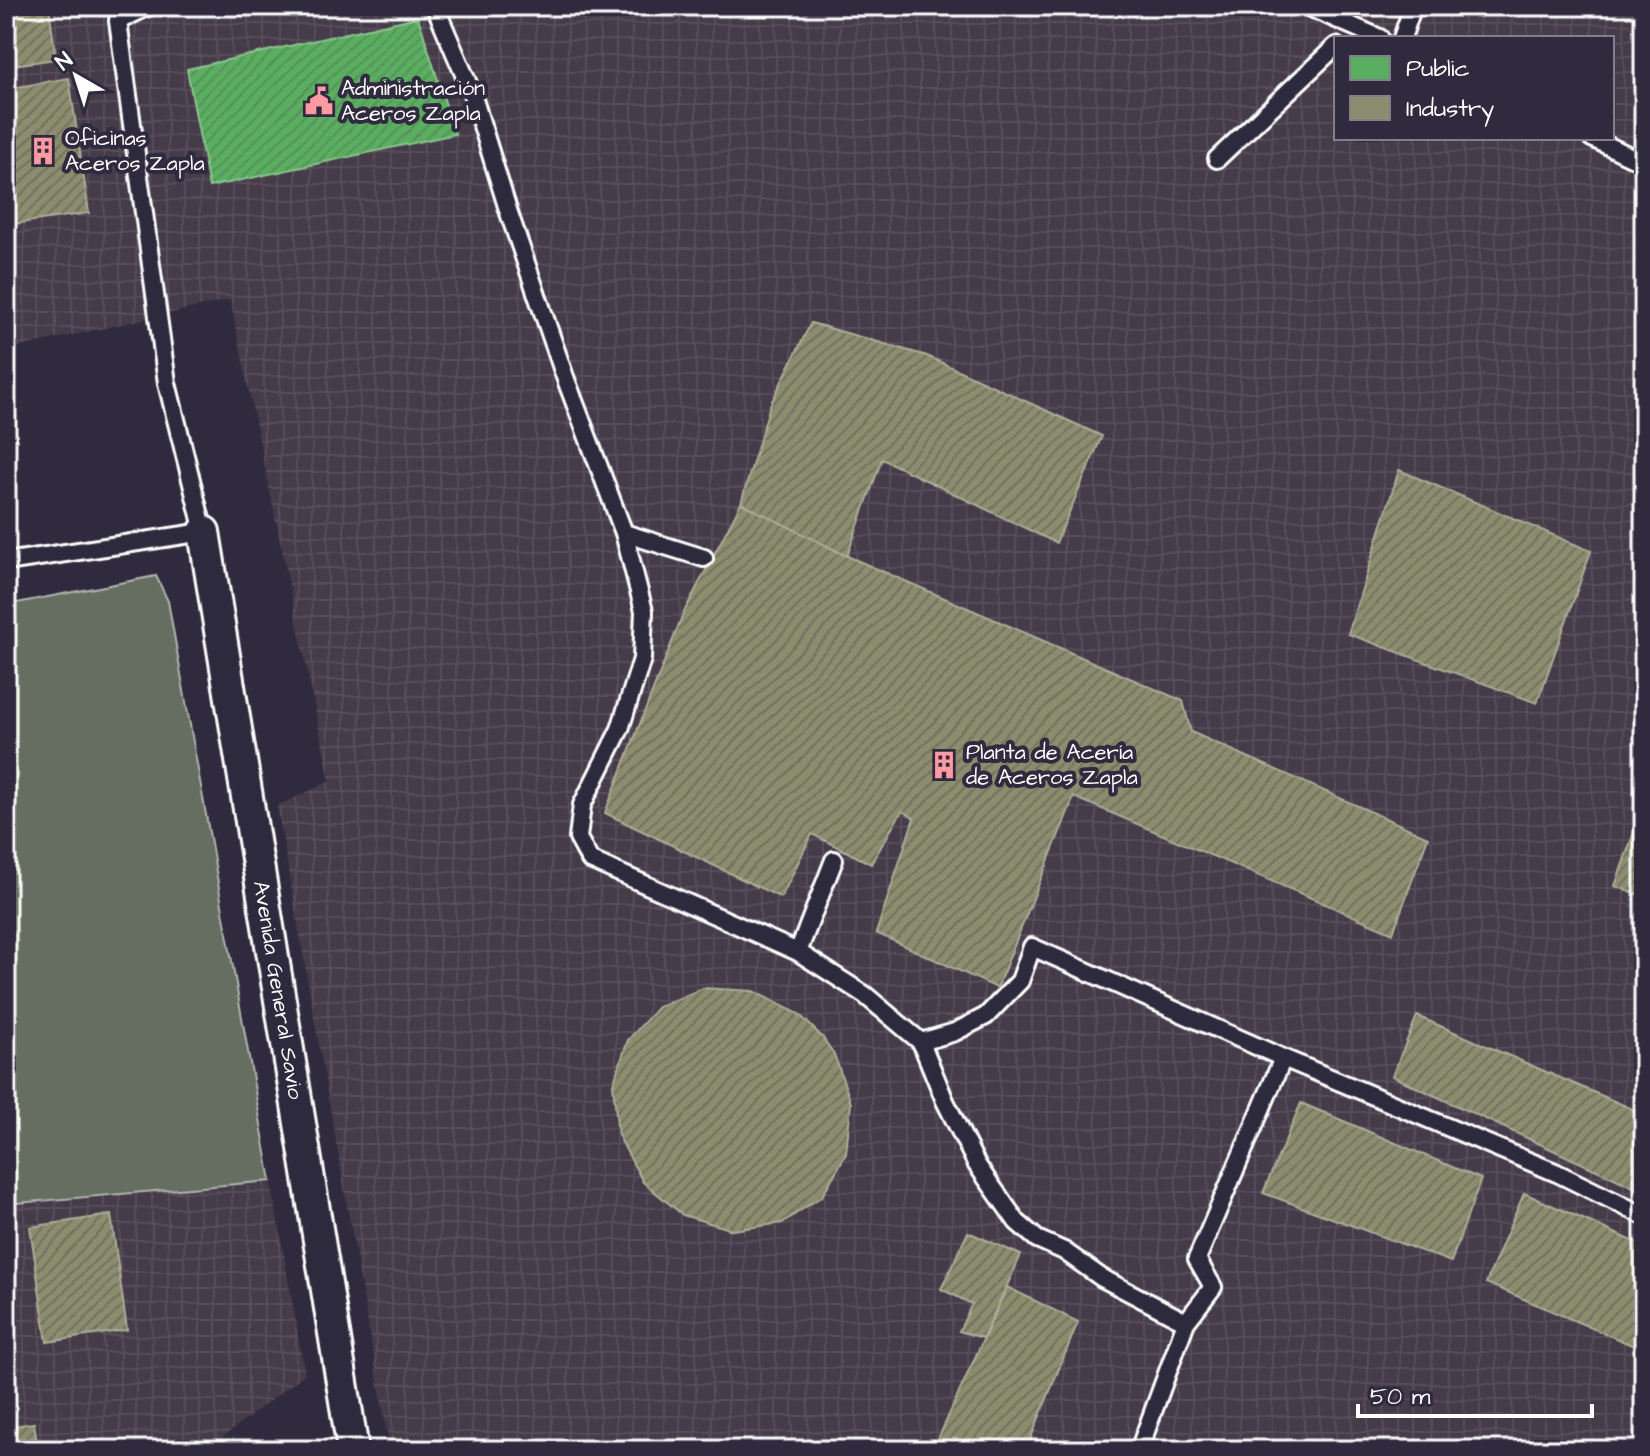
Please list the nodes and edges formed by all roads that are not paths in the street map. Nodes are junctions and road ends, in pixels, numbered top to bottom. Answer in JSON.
{"nodes":[{"id":1,"x":149,"y":6,"type":"edge"},
{"id":2,"x":435,"y":6,"type":"edge"},
{"id":3,"x":1306,"y":6,"type":"edge"},
{"id":4,"x":1413,"y":6,"type":"edge"},
{"id":5,"x":116,"y":11,"type":"edge"},
{"id":6,"x":1349,"y":33,"type":"edge"},
{"id":7,"x":1403,"y":36,"type":"edge"},
{"id":8,"x":1334,"y":48,"type":"edge"},
{"id":9,"x":1596,"y":140,"type":"edge"},
{"id":10,"x":1217,"y":159,"type":"dead end"},
{"id":11,"x":1644,"y":163,"type":"edge"},
{"id":12,"x":204,"y":532,"type":"junction"},
{"id":13,"x":624,"y":533,"type":"junction"},
{"id":14,"x":704,"y":558,"type":"dead end"},
{"id":15,"x":6,"y":562,"type":"edge"},
{"id":16,"x":834,"y":860,"type":"dead end"},
{"id":17,"x":798,"y":952,"type":"junction"},
{"id":18,"x":921,"y":1042,"type":"junction"},
{"id":19,"x":1283,"y":1058,"type":"junction"},
{"id":20,"x":1644,"y":1216,"type":"edge"},
{"id":21,"x":1186,"y":1322,"type":"junction"},
{"id":22,"x":353,"y":1450,"type":"edge"},
{"id":23,"x":1139,"y":1450,"type":"edge"}],
"edges":[{"from":1,"to":5,"type":"lane"},
{"from":2,"to":13,"type":"lane"},
{"from":3,"to":6,"type":"lane"},
{"from":4,"to":7,"type":"lane"},
{"from":5,"to":12,"type":"lane"},
{"from":8,"to":10,"type":"lane"},
{"from":9,"to":11,"type":"lane"},
{"from":12,"to":15,"type":"lane"},
{"from":12,"to":22,"type":"street","name":"Avenida General Savio"},
{"from":13,"to":14,"type":"lane"},
{"from":13,"to":17,"type":"lane"},
{"from":16,"to":17,"type":"lane"},
{"from":17,"to":18,"type":"lane"},
{"from":18,"to":19,"type":"lane"},
{"from":18,"to":21,"type":"lane"},
{"from":19,"to":20,"type":"lane"},
{"from":19,"to":21,"type":"lane"},
{"from":21,"to":23,"type":"lane"}]}
